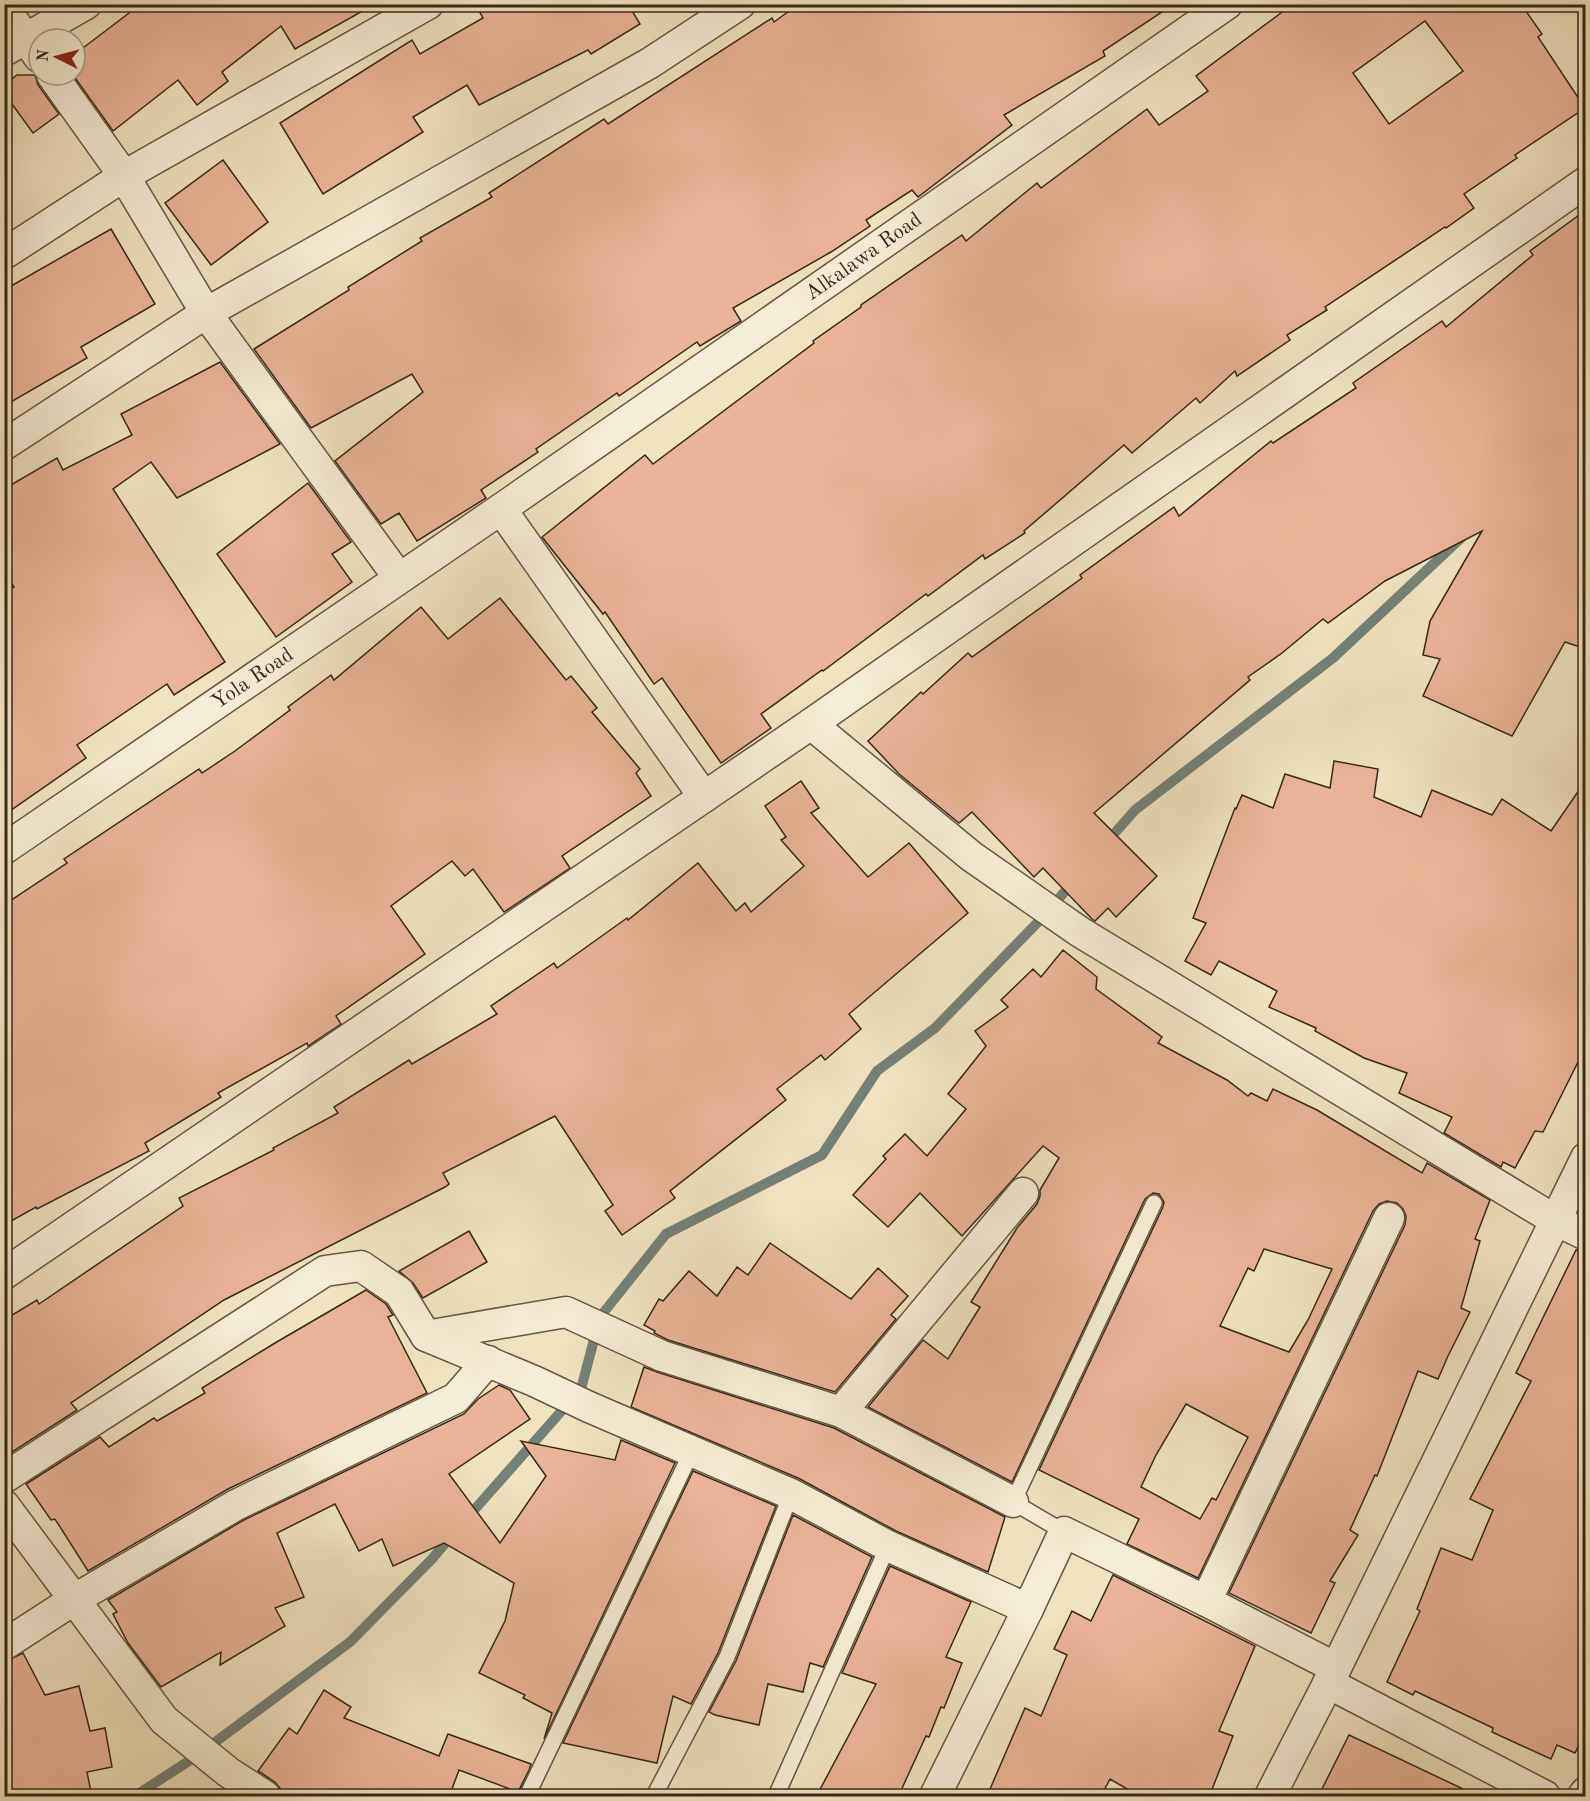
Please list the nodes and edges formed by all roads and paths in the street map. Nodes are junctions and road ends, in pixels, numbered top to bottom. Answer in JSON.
{"nodes":[{"id":1,"x":86,"y":4,"type":"edge"},
{"id":2,"x":428,"y":4,"type":"edge"},
{"id":3,"x":740,"y":4,"type":"edge"},
{"id":4,"x":1227,"y":4,"type":"edge"},
{"id":5,"x":4,"y":8,"type":"edge"},
{"id":6,"x":23,"y":49,"type":"edge"},
{"id":7,"x":61,"y":87,"type":"edge"},
{"id":8,"x":124,"y":176,"type":"junction"},
{"id":9,"x":1586,"y":182,"type":"edge"},
{"id":10,"x":4,"y":254,"type":"edge"},
{"id":11,"x":206,"y":314,"type":"junction"},
{"id":12,"x":4,"y":445,"type":"edge"},
{"id":13,"x":501,"y":509,"type":"junction"},
{"id":14,"x":399,"y":578,"type":"junction"},
{"id":15,"x":811,"y":724,"type":"junction"},
{"id":16,"x":704,"y":796,"type":"junction"},
{"id":17,"x":4,"y":849,"type":"edge"},
{"id":18,"x":1586,"y":1158,"type":"edge"},
{"id":19,"x":1023,"y":1193,"type":"dead end"},
{"id":20,"x":1154,"y":1203,"type":"dead end"},
{"id":21,"x":1389,"y":1218,"type":"dead end"},
{"id":22,"x":1555,"y":1220,"type":"junction"},
{"id":23,"x":1586,"y":1235,"type":"edge"},
{"id":24,"x":4,"y":1274,"type":"edge"},
{"id":25,"x":426,"y":1336,"type":"junction"},
{"id":26,"x":488,"y":1361,"type":"junction"},
{"id":27,"x":841,"y":1412,"type":"junction"},
{"id":28,"x":692,"y":1451,"type":"junction"},
{"id":29,"x":4,"y":1478,"type":"edge"},
{"id":30,"x":791,"y":1494,"type":"junction"},
{"id":31,"x":1013,"y":1502,"type":"junction"},
{"id":32,"x":4,"y":1505,"type":"edge"},
{"id":33,"x":1064,"y":1532,"type":"junction"},
{"id":34,"x":888,"y":1546,"type":"junction"},
{"id":35,"x":75,"y":1599,"type":"junction"},
{"id":36,"x":1206,"y":1601,"type":"junction"},
{"id":37,"x":1028,"y":1609,"type":"junction"},
{"id":38,"x":4,"y":1645,"type":"edge"},
{"id":39,"x":1332,"y":1675,"type":"junction"},
{"id":40,"x":1586,"y":1792,"type":"edge"},
{"id":41,"x":265,"y":1797,"type":"edge"},
{"id":42,"x":527,"y":1797,"type":"edge"},
{"id":43,"x":654,"y":1797,"type":"edge"},
{"id":44,"x":776,"y":1797,"type":"edge"},
{"id":45,"x":935,"y":1797,"type":"edge"},
{"id":46,"x":1270,"y":1797,"type":"edge"},
{"id":47,"x":1545,"y":1797,"type":"edge"},
{"id":48,"x":1583,"y":1797,"type":"edge"}],
"edges":[{"from":1,"to":6,"type":"street"},
{"from":2,"to":8,"type":"street"},
{"from":3,"to":11,"type":"street"},
{"from":4,"to":13,"type":"street","name":"Alkalawa Road"},
{"from":5,"to":6,"type":"street"},
{"from":7,"to":8,"type":"street"},
{"from":8,"to":10,"type":"street"},
{"from":8,"to":11,"type":"street"},
{"from":9,"to":15,"type":"street"},
{"from":11,"to":12,"type":"street"},
{"from":11,"to":14,"type":"street"},
{"from":13,"to":14,"type":"street","name":"Yola Road"},
{"from":13,"to":16,"type":"street"},
{"from":14,"to":17,"type":"street","name":"Yola Road"},
{"from":15,"to":16,"type":"street"},
{"from":15,"to":22,"type":"street"},
{"from":16,"to":24,"type":"street"},
{"from":18,"to":22,"type":"street"},
{"from":19,"to":27,"type":"street"},
{"from":20,"to":31,"type":"lane"},
{"from":21,"to":36,"type":"street"},
{"from":22,"to":23,"type":"street"},
{"from":22,"to":39,"type":"street"},
{"from":25,"to":26,"type":"street"},
{"from":25,"to":27,"type":"street"},
{"from":25,"to":29,"type":"street"},
{"from":26,"to":28,"type":"street"},
{"from":26,"to":35,"type":"street"},
{"from":27,"to":31,"type":"street"},
{"from":28,"to":30,"type":"street"},
{"from":28,"to":42,"type":"lane"},
{"from":30,"to":34,"type":"street"},
{"from":30,"to":43,"type":"lane"},
{"from":31,"to":33,"type":"lane"},
{"from":32,"to":35,"type":"street"},
{"from":33,"to":36,"type":"street"},
{"from":33,"to":37,"type":"street"},
{"from":34,"to":37,"type":"street"},
{"from":34,"to":44,"type":"lane"},
{"from":35,"to":38,"type":"street"},
{"from":35,"to":41,"type":"street"},
{"from":36,"to":39,"type":"street"},
{"from":37,"to":45,"type":"street"},
{"from":39,"to":46,"type":"street"},
{"from":39,"to":47,"type":"street"},
{"from":40,"to":48,"type":"street"}]}
